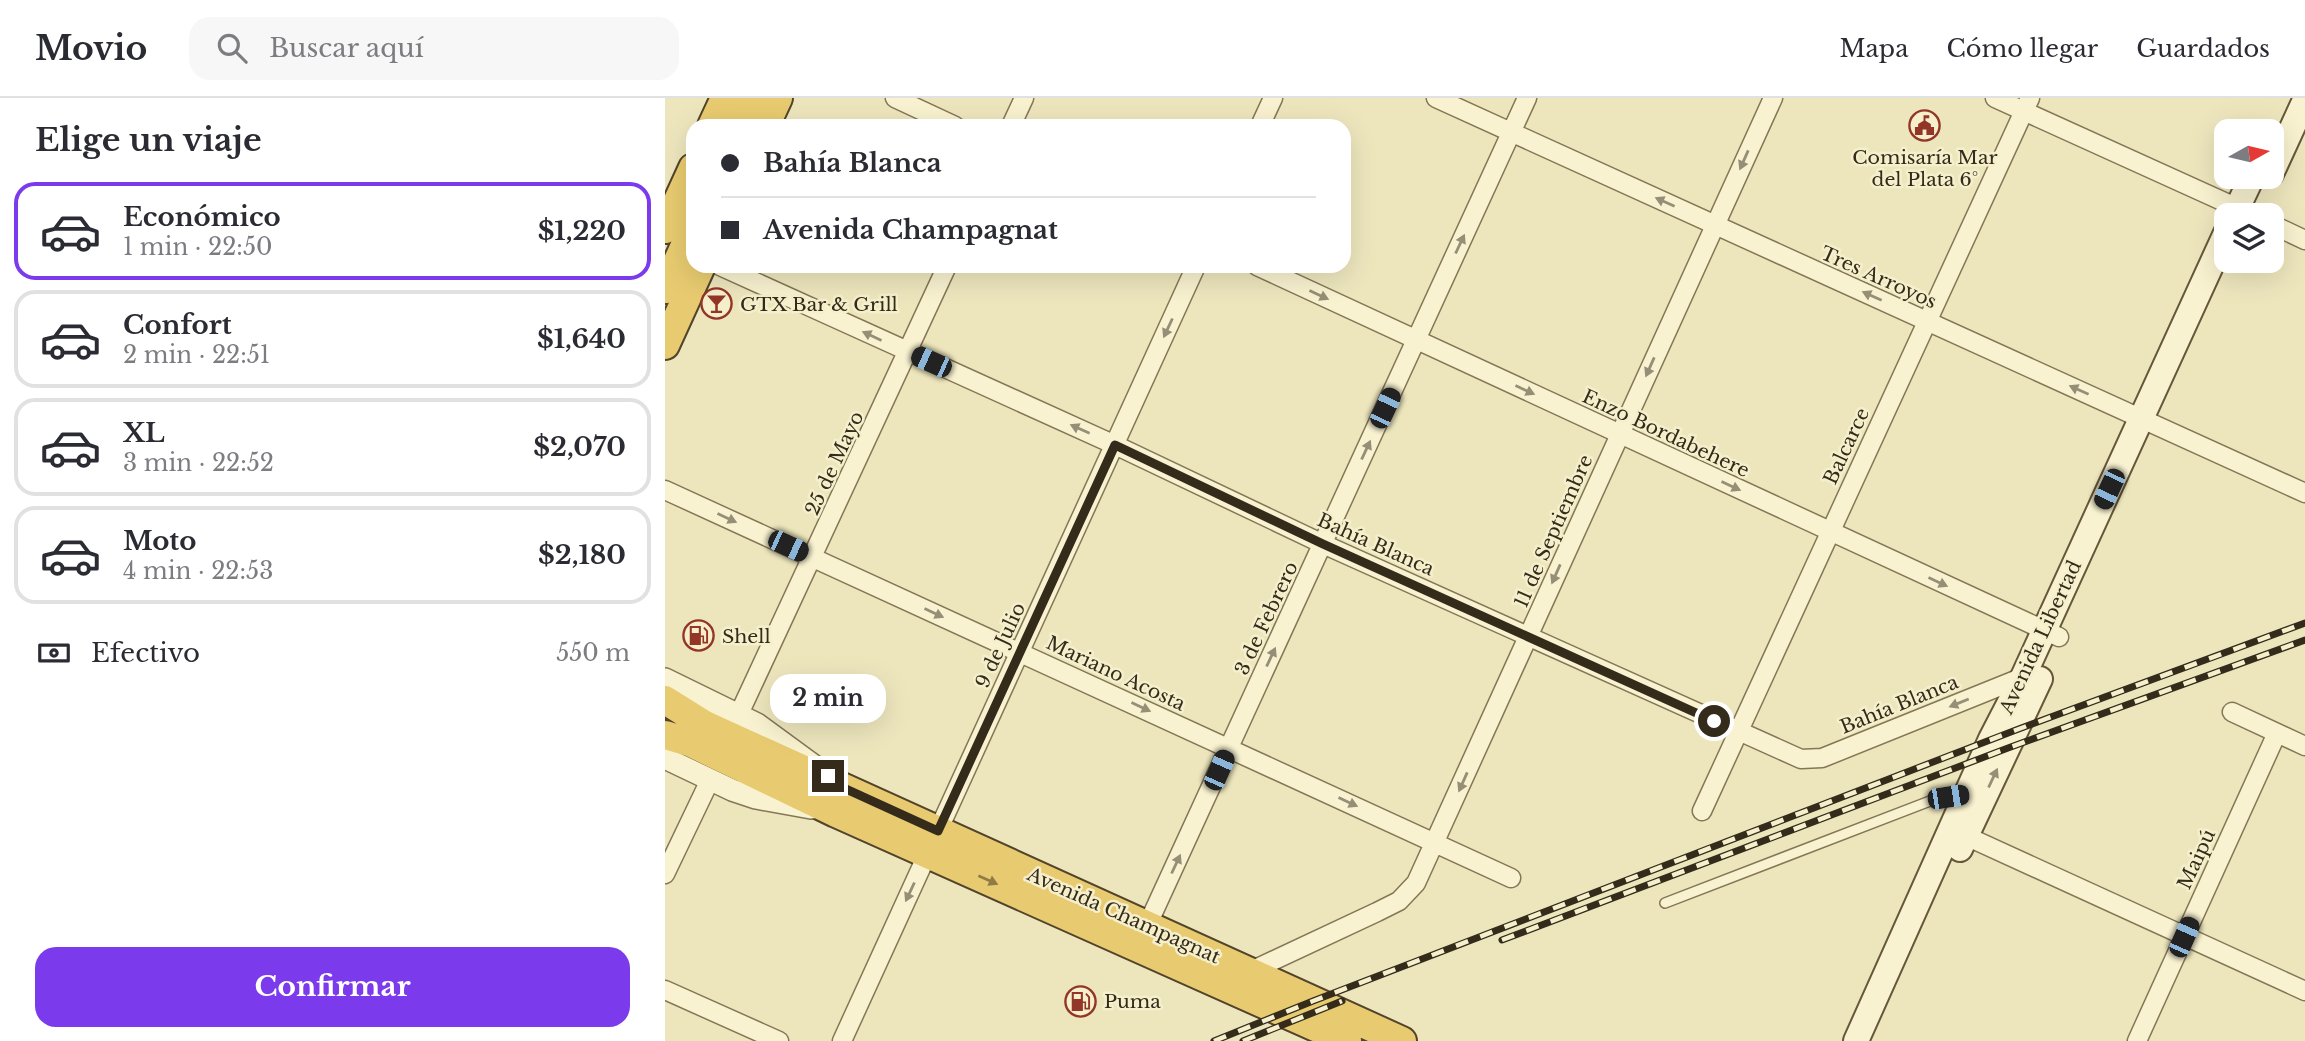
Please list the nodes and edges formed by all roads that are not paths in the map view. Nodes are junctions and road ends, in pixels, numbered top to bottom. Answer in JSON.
{"nodes":[{"id":1,"x":725,"y":98,"type":"edge"},
{"id":2,"x":753,"y":98,"type":"edge"},
{"id":3,"x":778,"y":98,"type":"edge"},
{"id":4,"x":895,"y":98,"type":"edge"},
{"id":5,"x":1024,"y":98,"type":"edge"},
{"id":6,"x":1273,"y":98,"type":"edge"},
{"id":7,"x":1436,"y":98,"type":"edge"},
{"id":8,"x":1527,"y":98,"type":"edge"},
{"id":9,"x":1773,"y":98,"type":"edge"},
{"id":10,"x":1995,"y":98,"type":"edge"},
{"id":11,"x":2288,"y":98,"type":"edge"},
{"id":12,"x":2305,"y":100,"type":"edge"},
{"id":13,"x":2027,"y":105,"type":"edge"},
{"id":14,"x":715,"y":119,"type":"edge"},
{"id":15,"x":743,"y":119,"type":"edge"},
{"id":16,"x":768,"y":119,"type":"edge"},
{"id":17,"x":940,"y":119,"type":"edge"},
{"id":18,"x":1014,"y":119,"type":"edge"},
{"id":19,"x":1263,"y":119,"type":"edge"},
{"id":20,"x":2278,"y":119,"type":"edge"},
{"id":21,"x":1511,"y":132,"type":"junction"},
{"id":22,"x":2284,"y":146,"type":"edge"},
{"id":23,"x":686,"y":183,"type":"edge"},
{"id":24,"x":2222,"y":203,"type":"edge"},
{"id":25,"x":1715,"y":225,"type":"junction"},
{"id":26,"x":665,"y":229,"type":"edge"},
{"id":27,"x":2284,"y":230,"type":"edge"},
{"id":28,"x":2305,"y":240,"type":"edge"},
{"id":29,"x":686,"y":243,"type":"edge"},
{"id":30,"x":2214,"y":262,"type":"edge"},
{"id":31,"x":698,"y":273,"type":"edge"},
{"id":32,"x":735,"y":273,"type":"edge"},
{"id":33,"x":944,"y":273,"type":"edge"},
{"id":34,"x":1193,"y":273,"type":"edge"},
{"id":35,"x":1272,"y":273,"type":"edge"},
{"id":36,"x":2226,"y":273,"type":"edge"},
{"id":37,"x":665,"y":289,"type":"edge"},
{"id":38,"x":1927,"y":321,"type":"junction"},
{"id":39,"x":1416,"y":340,"type":"junction"},
{"id":40,"x":665,"y":345,"type":"edge"},
{"id":41,"x":908,"y":352,"type":"junction"},
{"id":42,"x":2149,"y":422,"type":"junction"},
{"id":43,"x":1620,"y":434,"type":"junction"},
{"id":44,"x":1115,"y":445,"type":"junction"},
{"id":45,"x":665,"y":489,"type":"edge"},
{"id":46,"x":2305,"y":493,"type":"edge"},
{"id":47,"x":1830,"y":532,"type":"junction"},
{"id":48,"x":1323,"y":544,"type":"junction"},
{"id":49,"x":813,"y":557,"type":"junction"},
{"id":50,"x":2051,"y":634,"type":"junction"},
{"id":51,"x":1529,"y":635,"type":"junction"},
{"id":52,"x":1020,"y":652,"type":"junction"},
{"id":53,"x":2023,"y":677,"type":"junction"},
{"id":54,"x":666,"y":695,"type":"edge"},
{"id":55,"x":2232,"y":712,"type":"dead end"},
{"id":56,"x":739,"y":715,"type":"junction"},
{"id":57,"x":1737,"y":732,"type":"junction"},
{"id":58,"x":2277,"y":733,"type":"junction"},
{"id":59,"x":665,"y":735,"type":"edge"},
{"id":60,"x":2305,"y":746,"type":"edge"},
{"id":61,"x":1230,"y":748,"type":"junction"},
{"id":62,"x":665,"y":758,"type":"edge"},
{"id":63,"x":710,"y":780,"type":"junction"},
{"id":64,"x":1967,"y":794,"type":"junction"},
{"id":65,"x":841,"y":801,"type":"junction"},
{"id":66,"x":1702,"y":811,"type":"dead end"},
{"id":67,"x":1958,"y":832,"type":"junction"},
{"id":68,"x":933,"y":842,"type":"junction"},
{"id":69,"x":1436,"y":842,"type":"junction"},
{"id":70,"x":665,"y":874,"type":"edge"},
{"id":71,"x":1511,"y":878,"type":"dead end"},
{"id":72,"x":1665,"y":903,"type":"dead end"},
{"id":73,"x":1147,"y":926,"type":"junction"},
{"id":74,"x":2184,"y":937,"type":"junction"},
{"id":75,"x":1249,"y":972,"type":"junction"},
{"id":76,"x":665,"y":990,"type":"edge"},
{"id":77,"x":2305,"y":992,"type":"edge"},
{"id":78,"x":1343,"y":1040,"type":"edge"},
{"id":79,"x":779,"y":1041,"type":"edge"},
{"id":80,"x":842,"y":1041,"type":"edge"},
{"id":81,"x":1402,"y":1041,"type":"edge"},
{"id":82,"x":1856,"y":1041,"type":"edge"},
{"id":83,"x":1874,"y":1041,"type":"edge"},
{"id":84,"x":2137,"y":1041,"type":"edge"}],
"edges":[{"from":1,"to":14,"type":"highway"},
{"from":2,"to":15,"type":"highway"},
{"from":3,"to":16,"type":"highway"},
{"from":4,"to":17,"type":"street"},
{"from":5,"to":18,"type":"street"},
{"from":6,"to":19,"type":"street"},
{"from":7,"to":21,"type":"street","name":"Tres Arroyos"},
{"from":8,"to":21,"type":"street","name":"3 de Febrero"},
{"from":9,"to":25,"type":"street","name":"11 de Septiembre","one_way":true},
{"from":10,"to":13,"type":"street"},
{"from":11,"to":20,"type":"main road"},
{"from":12,"to":22,"type":"main road"},
{"from":13,"to":24,"type":"street"},
{"from":13,"to":38,"type":"street","name":"Balcarce"},
{"from":25,"to":21,"type":"street","name":"Tres Arroyos","one_way":true},
{"from":39,"to":21,"type":"street","name":"3 de Febrero","one_way":true},
{"from":23,"to":26,"type":"highway"},
{"from":38,"to":25,"type":"street","name":"Tres Arroyos","one_way":true},
{"from":25,"to":43,"type":"street","name":"11 de Septiembre","one_way":true},
{"from":27,"to":28,"type":"street"},
{"from":29,"to":37,"type":"highway"},
{"from":30,"to":42,"type":"main road","name":"Avenida Libertad"},
{"from":31,"to":40,"type":"highway"},
{"from":41,"to":32,"type":"street","name":"Bahía Blanca","one_way":true},
{"from":33,"to":41,"type":"street","name":"25 de Mayo"},
{"from":34,"to":44,"type":"street","name":"9 de Julio","one_way":true},
{"from":35,"to":39,"type":"street","name":"Enzo Bordabehere","one_way":true},
{"from":36,"to":42,"type":"main road","name":"Avenida Libertad"},
{"from":42,"to":38,"type":"street","name":"Tres Arroyos","one_way":true},
{"from":38,"to":47,"type":"street","name":"Balcarce"},
{"from":39,"to":43,"type":"street","name":"Enzo Bordabehere","one_way":true},
{"from":48,"to":39,"type":"street","name":"3 de Febrero","one_way":true},
{"from":44,"to":41,"type":"street","name":"Bahía Blanca","one_way":true},
{"from":41,"to":49,"type":"street","name":"25 de Mayo"},
{"from":42,"to":46,"type":"street","name":"Tres Arroyos"},
{"from":42,"to":50,"type":"main road","name":"Avenida Libertad"},
{"from":43,"to":47,"type":"street","name":"Enzo Bordabehere","one_way":true},
{"from":43,"to":51,"type":"street","name":"11 de Septiembre","one_way":true},
{"from":44,"to":48,"type":"street","name":"Bahía Blanca"},
{"from":44,"to":52,"type":"street","name":"9 de Julio"},
{"from":45,"to":49,"type":"street","name":"Mariano Acosta","one_way":true},
{"from":47,"to":50,"type":"street","name":"Enzo Bordabehere","one_way":true},
{"from":47,"to":57,"type":"street","name":"Balcarce"},
{"from":48,"to":51,"type":"street","name":"Bahía Blanca"},
{"from":61,"to":48,"type":"street","name":"3 de Febrero","one_way":true},
{"from":49,"to":52,"type":"street","name":"Mariano Acosta","one_way":true},
{"from":49,"to":56,"type":"street","name":"25 de Mayo"},
{"from":50,"to":53,"type":"main road","name":"Avenida Libertad"},
{"from":67,"to":50,"type":"main road","name":"Avenida Libertad","one_way":true},
{"from":51,"to":57,"type":"street","name":"Bahía Blanca"},
{"from":51,"to":69,"type":"street","name":"11 de Septiembre","one_way":true},
{"from":52,"to":61,"type":"street","name":"Mariano Acosta","one_way":true},
{"from":52,"to":68,"type":"street","name":"9 de Julio"},
{"from":53,"to":57,"type":"street","name":"Bahía Blanca","one_way":true},
{"from":53,"to":64,"type":"main road","name":"Avenida Libertad"},
{"from":54,"to":56,"type":"street","name":"Avenida Champagnat"},
{"from":54,"to":65,"type":"highway","name":"Avenida Champagnat"},
{"from":55,"to":58,"type":"street"},
{"from":56,"to":65,"type":"street","name":"Avenida Champagnat"},
{"from":57,"to":66,"type":"street","name":"Balcarce"},
{"from":58,"to":60,"type":"street"},
{"from":58,"to":74,"type":"street","name":"Maipú"},
{"from":59,"to":65,"type":"highway","name":"Avenida Champagnat"},
{"from":61,"to":69,"type":"street","name":"Mariano Acosta","one_way":true},
{"from":73,"to":61,"type":"street","name":"3 de Febrero","one_way":true},
{"from":62,"to":63,"type":"street","name":"Avenida Champagnat"},
{"from":63,"to":65,"type":"street","name":"Avenida Champagnat"},
{"from":63,"to":70,"type":"street"},
{"from":64,"to":67,"type":"main road","name":"Avenida Libertad"},
{"from":64,"to":72,"type":"lane"},
{"from":65,"to":68,"type":"highway","name":"Avenida Champagnat"},
{"from":67,"to":74,"type":"street"},
{"from":67,"to":82,"type":"main road","name":"Avenida Libertad"},
{"from":67,"to":83,"type":"main road","name":"Avenida Libertad"},
{"from":68,"to":73,"type":"highway","name":"Avenida Champagnat"},
{"from":68,"to":78,"type":"highway","name":"Avenida Champagnat","one_way":true},
{"from":68,"to":80,"type":"street","name":"9 de Julio","one_way":true},
{"from":69,"to":71,"type":"street","name":"Mariano Acosta"},
{"from":69,"to":75,"type":"street","name":"11 de Septiembre"},
{"from":73,"to":75,"type":"highway","name":"Avenida Champagnat"},
{"from":74,"to":77,"type":"street"},
{"from":74,"to":84,"type":"street","name":"Maipú"},
{"from":75,"to":81,"type":"highway","name":"Avenida Champagnat"},
{"from":76,"to":79,"type":"street"}]}
